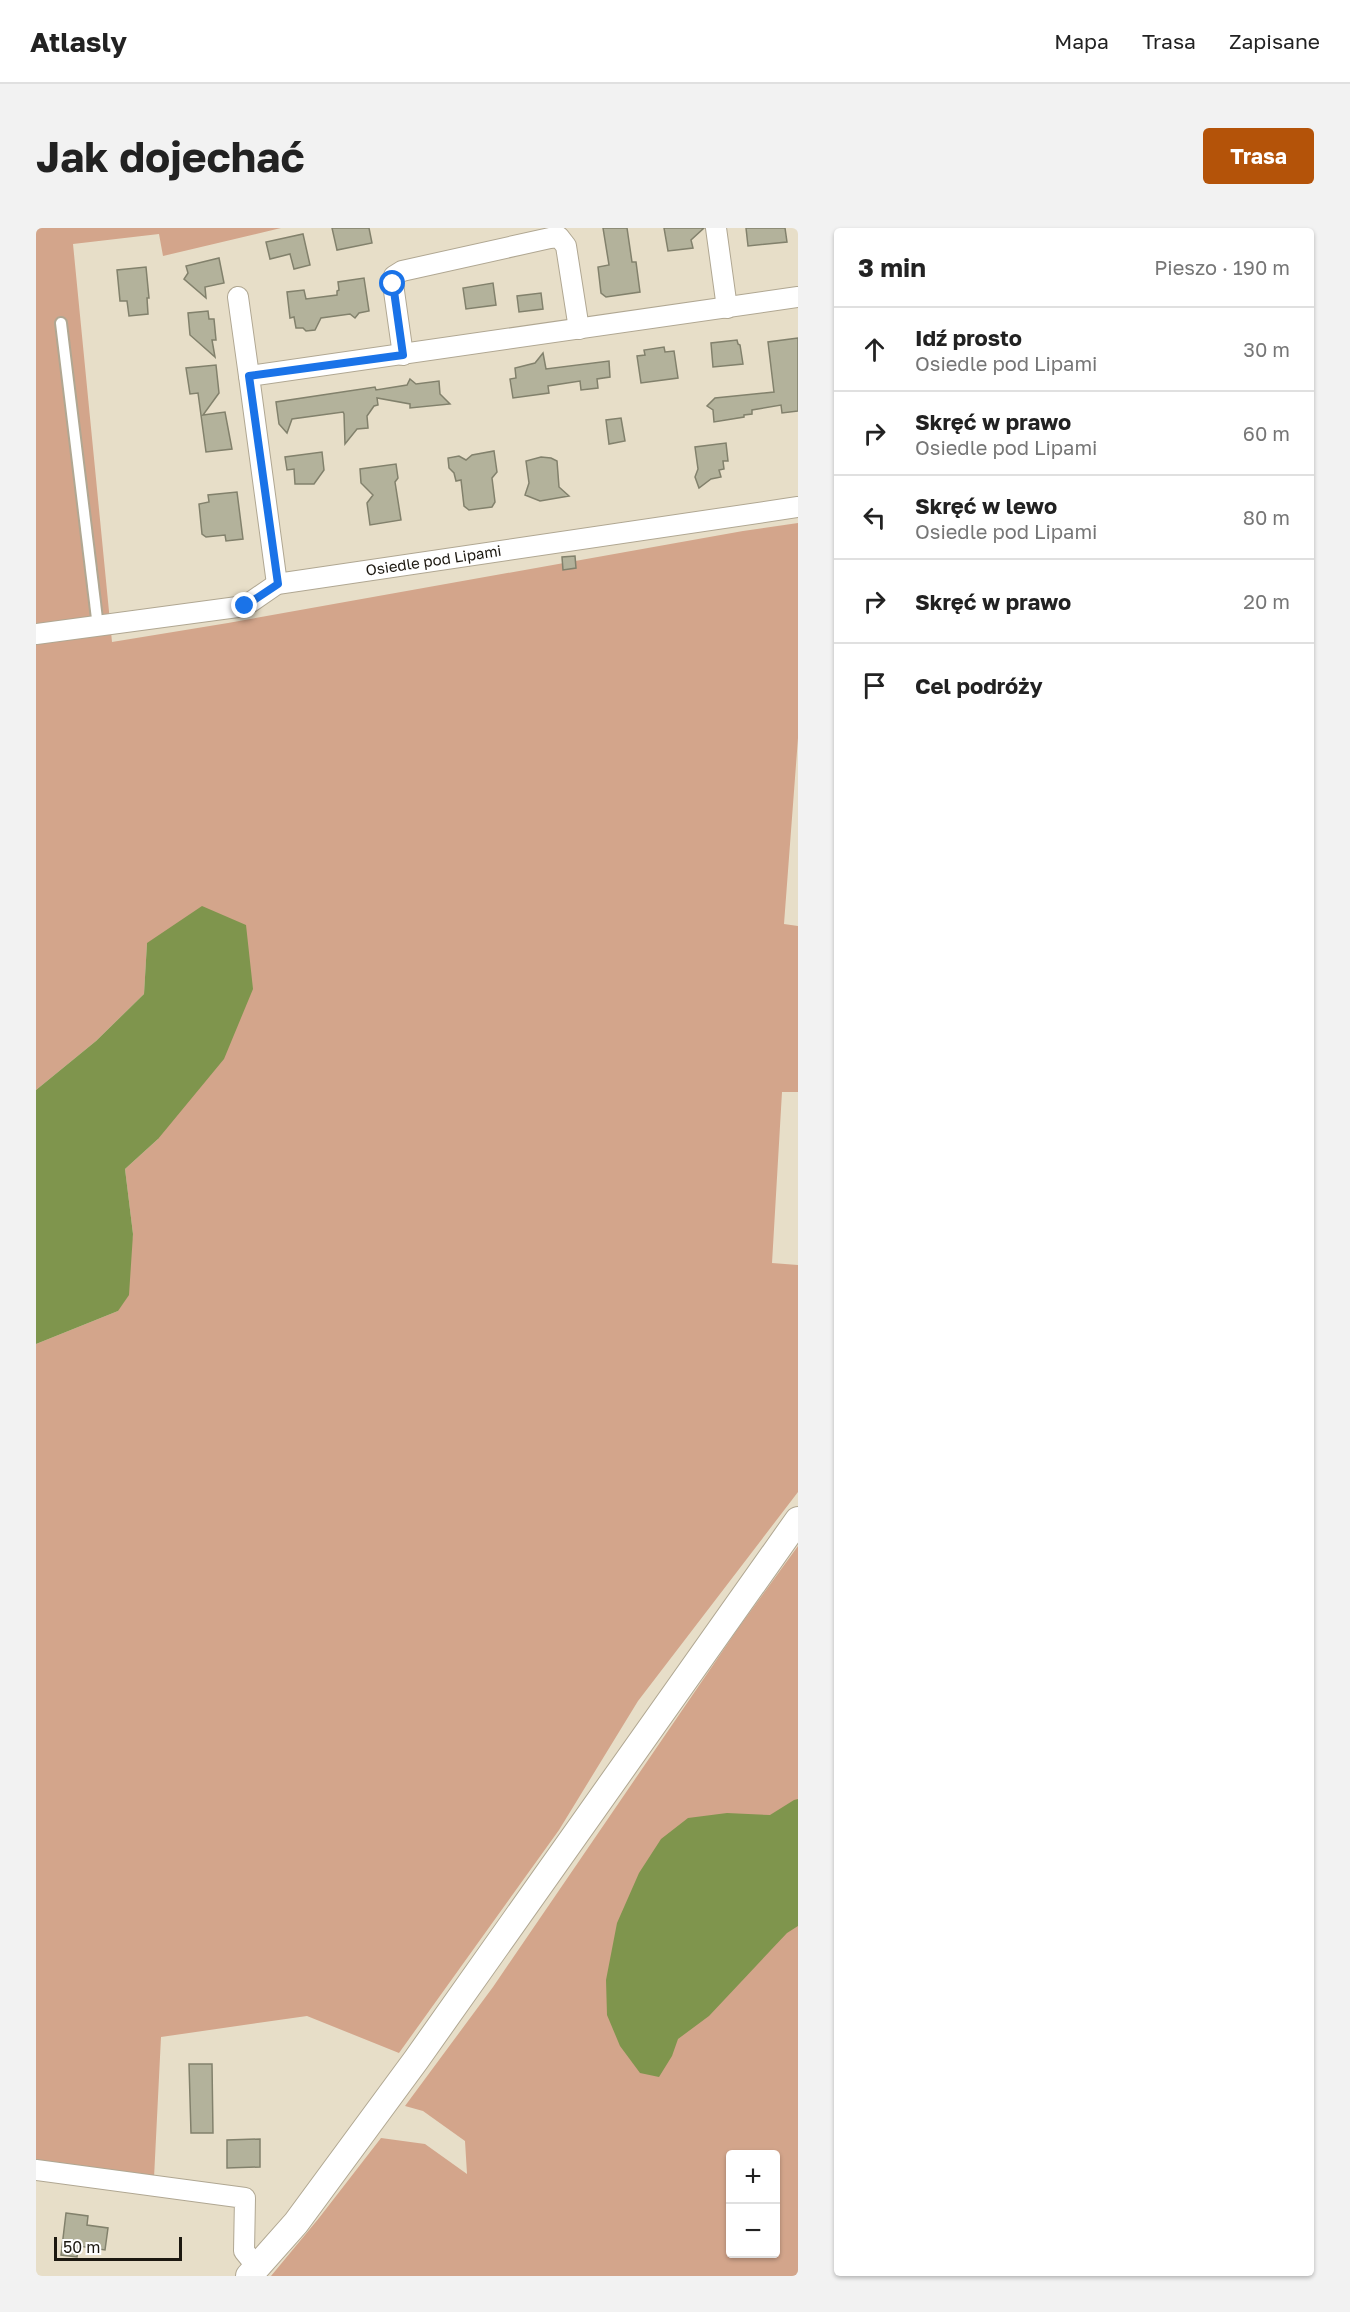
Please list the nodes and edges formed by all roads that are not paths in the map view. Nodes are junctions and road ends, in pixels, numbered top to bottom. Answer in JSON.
{"nodes":[{"id":1,"x":716,"y":228,"type":"edge"},
{"id":2,"x":238,"y":297,"type":"dead end"},
{"id":3,"x":798,"y":297,"type":"edge"},
{"id":4,"x":727,"y":308,"type":"junction"},
{"id":5,"x":62,"y":323,"type":"dead end"},
{"id":6,"x":579,"y":329,"type":"junction"},
{"id":7,"x":403,"y":355,"type":"junction"},
{"id":8,"x":249,"y":376,"type":"junction"},
{"id":9,"x":798,"y":507,"type":"edge"},
{"id":10,"x":278,"y":584,"type":"junction"},
{"id":11,"x":98,"y":627,"type":"junction"},
{"id":12,"x":36,"y":634,"type":"edge"},
{"id":13,"x":798,"y":1520,"type":"edge"},
{"id":14,"x":36,"y":2170,"type":"edge"},
{"id":15,"x":253,"y":2271,"type":"edge"}],
"edges":[{"from":1,"to":4,"type":"street"},
{"from":2,"to":8,"type":"street"},
{"from":3,"to":4,"type":"street"},
{"from":4,"to":6,"type":"street"},
{"from":5,"to":11,"type":"lane"},
{"from":6,"to":7,"type":"street"},
{"from":6,"to":7,"type":"street"},
{"from":7,"to":8,"type":"street"},
{"from":8,"to":10,"type":"street"},
{"from":9,"to":10,"type":"street","name":"Osiedle pod Lipami"},
{"from":10,"to":11,"type":"street"},
{"from":11,"to":12,"type":"street"},
{"from":13,"to":15,"type":"street"},
{"from":14,"to":15,"type":"street"}]}
